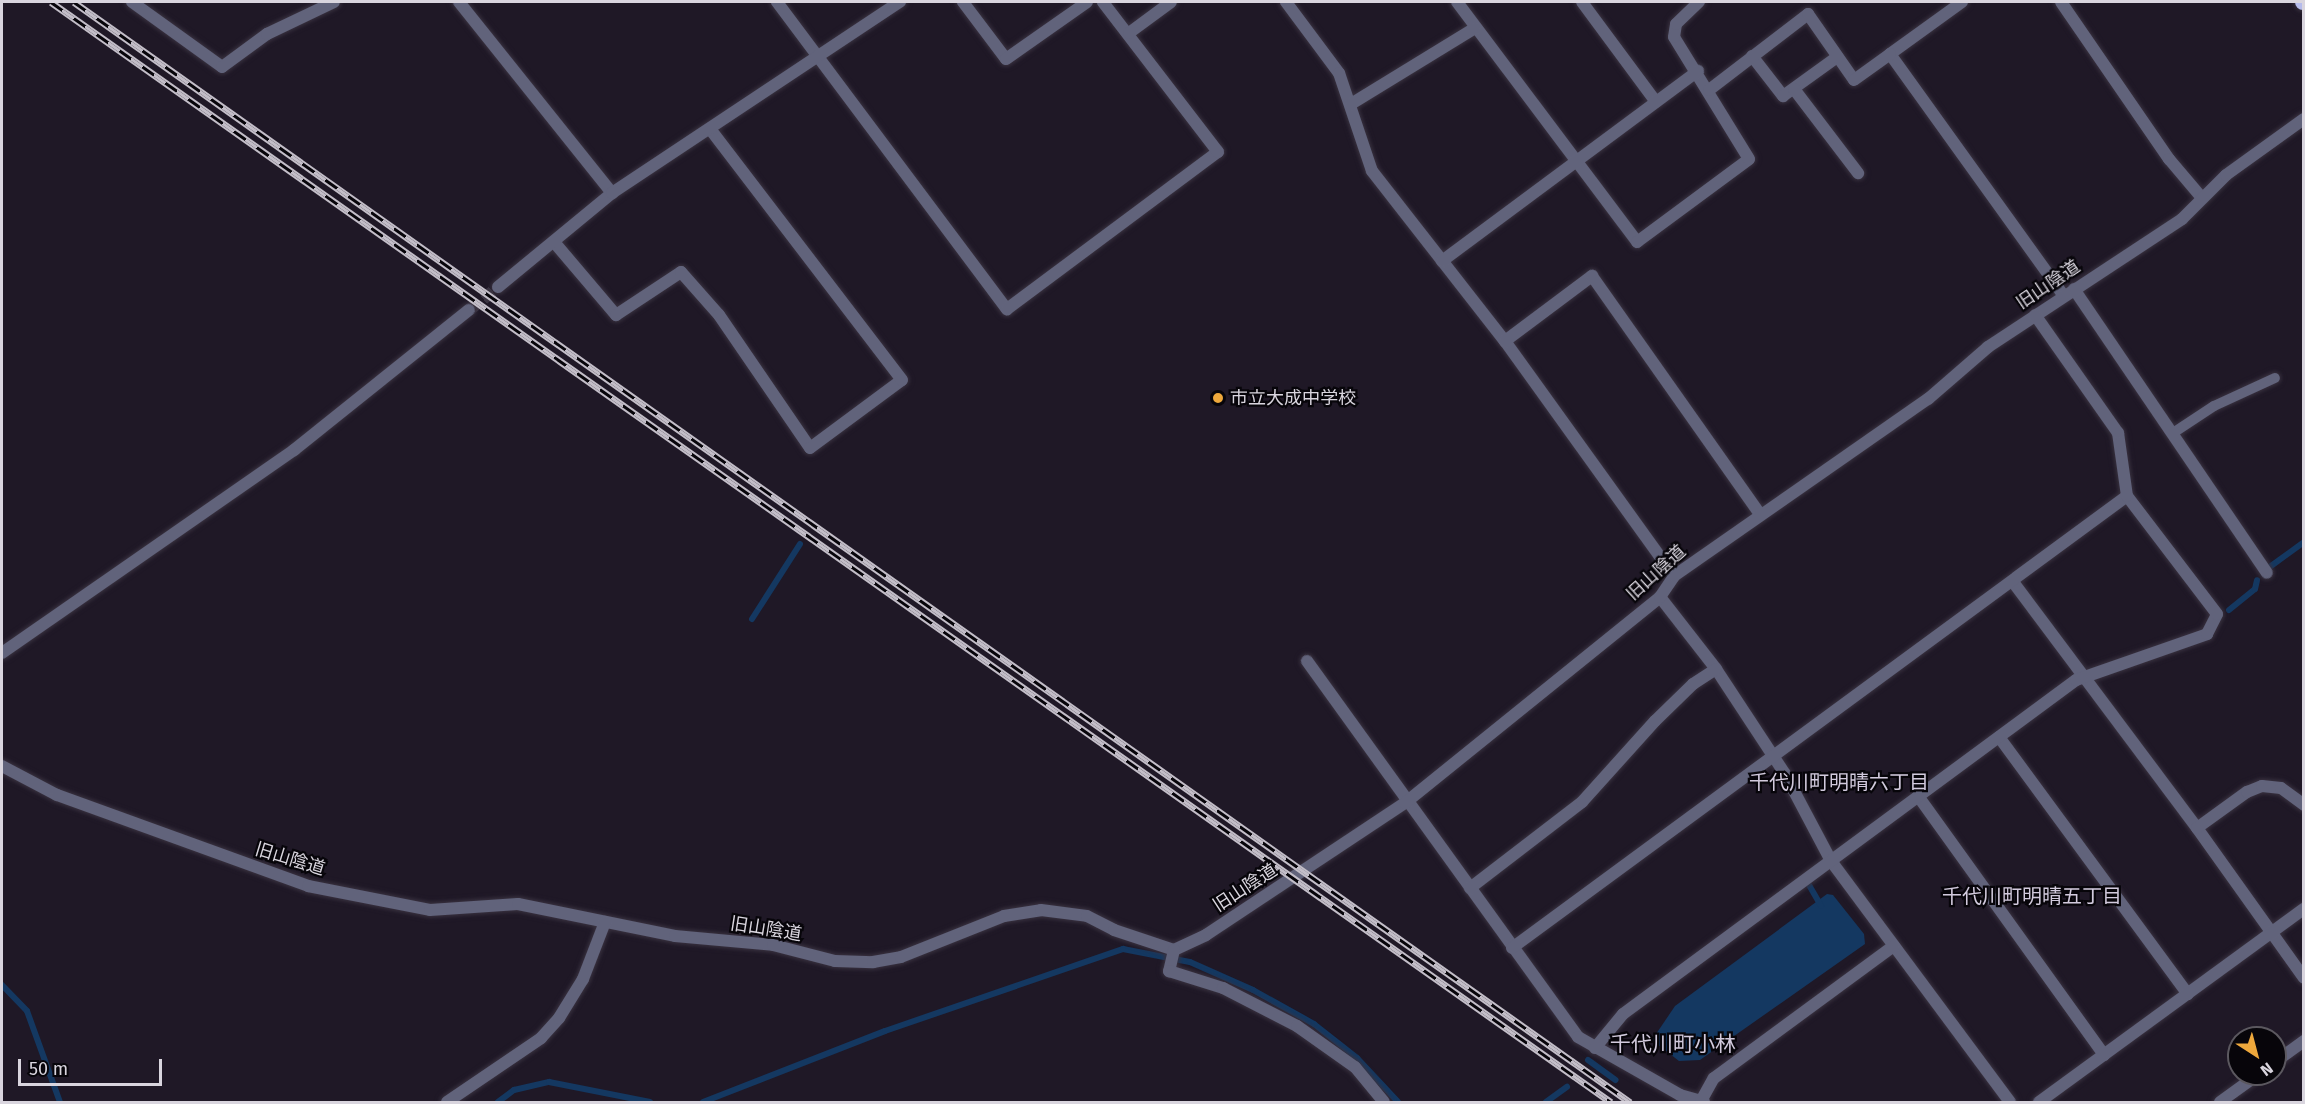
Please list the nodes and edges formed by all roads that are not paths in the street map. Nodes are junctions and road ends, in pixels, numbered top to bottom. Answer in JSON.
{"nodes":[{"id":1,"x":132,"y":2,"type":"edge"},
{"id":2,"x":334,"y":2,"type":"edge"},
{"id":3,"x":459,"y":2,"type":"edge"},
{"id":4,"x":777,"y":2,"type":"edge"},
{"id":5,"x":900,"y":2,"type":"edge"},
{"id":6,"x":963,"y":2,"type":"edge"},
{"id":7,"x":1087,"y":2,"type":"edge"},
{"id":8,"x":1104,"y":2,"type":"edge"},
{"id":9,"x":1171,"y":2,"type":"edge"},
{"id":10,"x":1286,"y":2,"type":"edge"},
{"id":11,"x":1456,"y":2,"type":"edge"},
{"id":12,"x":1582,"y":2,"type":"edge"},
{"id":13,"x":1699,"y":2,"type":"edge"},
{"id":14,"x":1962,"y":2,"type":"edge"},
{"id":15,"x":2061,"y":2,"type":"edge"},
{"id":16,"x":1475,"y":27,"type":"junction"},
{"id":17,"x":1129,"y":33,"type":"junction"},
{"id":18,"x":1890,"y":54,"type":"junction"},
{"id":19,"x":1752,"y":56,"type":"junction"},
{"id":20,"x":1837,"y":57,"type":"junction"},
{"id":21,"x":820,"y":58,"type":"junction"},
{"id":22,"x":1698,"y":71,"type":"junction"},
{"id":23,"x":1794,"y":89,"type":"junction"},
{"id":24,"x":1709,"y":90,"type":"junction"},
{"id":25,"x":1656,"y":102,"type":"junction"},
{"id":26,"x":1351,"y":104,"type":"junction"},
{"id":27,"x":2304,"y":119,"type":"edge"},
{"id":28,"x":711,"y":130,"type":"junction"},
{"id":29,"x":1575,"y":161,"type":"junction"},
{"id":30,"x":1858,"y":173,"type":"dead end"},
{"id":31,"x":612,"y":193,"type":"junction"},
{"id":32,"x":2202,"y":198,"type":"junction"},
{"id":33,"x":554,"y":242,"type":"junction"},
{"id":34,"x":1442,"y":261,"type":"junction"},
{"id":35,"x":498,"y":287,"type":"tunnel mouth"},
{"id":36,"x":2069,"y":292,"type":"junction"},
{"id":37,"x":469,"y":310,"type":"tunnel mouth"},
{"id":38,"x":2035,"y":315,"type":"junction"},
{"id":39,"x":1505,"y":341,"type":"junction"},
{"id":40,"x":2275,"y":378,"type":"dead end"},
{"id":41,"x":2173,"y":433,"type":"junction"},
{"id":42,"x":2127,"y":496,"type":"junction"},
{"id":43,"x":1760,"y":514,"type":"junction"},
{"id":44,"x":2267,"y":573,"type":"dead end"},
{"id":45,"x":1674,"y":576,"type":"junction"},
{"id":46,"x":2013,"y":582,"type":"junction"},
{"id":47,"x":1660,"y":597,"type":"junction"},
{"id":48,"x":2,"y":654,"type":"edge"},
{"id":49,"x":1307,"y":661,"type":"dead end"},
{"id":50,"x":1716,"y":669,"type":"junction"},
{"id":51,"x":2085,"y":678,"type":"junction"},
{"id":52,"x":1999,"y":737,"type":"junction"},
{"id":53,"x":1771,"y":758,"type":"junction"},
{"id":54,"x":2,"y":766,"type":"edge"},
{"id":55,"x":1918,"y":796,"type":"junction"},
{"id":56,"x":1405,"y":803,"type":"junction"},
{"id":57,"x":2304,"y":805,"type":"edge"},
{"id":58,"x":2198,"y":828,"type":"junction"},
{"id":59,"x":1831,"y":861,"type":"junction"},
{"id":60,"x":1470,"y":888,"type":"junction"},
{"id":61,"x":2304,"y":909,"type":"edge"},
{"id":62,"x":605,"y":922,"type":"junction"},
{"id":63,"x":2271,"y":932,"type":"junction"},
{"id":64,"x":1893,"y":946,"type":"junction"},
{"id":65,"x":1512,"y":948,"type":"junction"},
{"id":66,"x":1174,"y":950,"type":"junction"},
{"id":67,"x":2304,"y":978,"type":"edge"},
{"id":68,"x":2187,"y":994,"type":"junction"},
{"id":69,"x":2304,"y":1041,"type":"edge"},
{"id":70,"x":1595,"y":1048,"type":"junction"},
{"id":71,"x":2287,"y":1053,"type":"edge"},
{"id":72,"x":2104,"y":1055,"type":"junction"},
{"id":73,"x":2242,"y":1086,"type":"edge"},
{"id":74,"x":447,"y":1102,"type":"edge"},
{"id":75,"x":1384,"y":1102,"type":"edge"},
{"id":76,"x":1702,"y":1102,"type":"edge"},
{"id":77,"x":2010,"y":1102,"type":"edge"},
{"id":78,"x":2039,"y":1102,"type":"edge"},
{"id":79,"x":2220,"y":1102,"type":"edge"}],
"edges":[{"from":1,"to":2,"type":"street"},
{"from":3,"to":31,"type":"street"},
{"from":4,"to":21,"type":"street"},
{"from":5,"to":21,"type":"street"},
{"from":6,"to":7,"type":"street"},
{"from":8,"to":17,"type":"street"},
{"from":9,"to":17,"type":"street"},
{"from":10,"to":26,"type":"street"},
{"from":11,"to":16,"type":"street"},
{"from":12,"to":25,"type":"street"},
{"from":13,"to":22,"type":"street"},
{"from":14,"to":18,"type":"street"},
{"from":15,"to":32,"type":"street"},
{"from":16,"to":26,"type":"street"},
{"from":16,"to":29,"type":"street"},
{"from":17,"to":21,"type":"street"},
{"from":18,"to":20,"type":"street"},
{"from":18,"to":36,"type":"street"},
{"from":19,"to":20,"type":"street"},
{"from":19,"to":23,"type":"street"},
{"from":19,"to":24,"type":"street"},
{"from":20,"to":23,"type":"street"},
{"from":21,"to":28,"type":"street"},
{"from":22,"to":24,"type":"street"},
{"from":22,"to":25,"type":"street"},
{"from":23,"to":30,"type":"street"},
{"from":24,"to":29,"type":"street"},
{"from":25,"to":29,"type":"street"},
{"from":26,"to":34,"type":"street"},
{"from":27,"to":32,"type":"street","name":"旧山陰道"},
{"from":28,"to":31,"type":"street"},
{"from":28,"to":33,"type":"street"},
{"from":29,"to":34,"type":"street"},
{"from":31,"to":33,"type":"street"},
{"from":32,"to":36,"type":"street","name":"旧山陰道"},
{"from":33,"to":35,"type":"street"},
{"from":34,"to":39,"type":"street"},
{"from":36,"to":38,"type":"street","name":"旧山陰道"},
{"from":36,"to":41,"type":"street"},
{"from":37,"to":48,"type":"street"},
{"from":38,"to":42,"type":"street"},
{"from":38,"to":43,"type":"street","name":"旧山陰道"},
{"from":39,"to":43,"type":"street"},
{"from":39,"to":45,"type":"street"},
{"from":40,"to":41,"type":"lane"},
{"from":41,"to":44,"type":"street"},
{"from":42,"to":46,"type":"street"},
{"from":42,"to":51,"type":"street"},
{"from":43,"to":45,"type":"street","name":"旧山陰道"},
{"from":45,"to":47,"type":"street","name":"旧山陰道"},
{"from":46,"to":51,"type":"street"},
{"from":46,"to":53,"type":"street"},
{"from":47,"to":50,"type":"street"},
{"from":47,"to":56,"type":"street","name":"旧山陰道"},
{"from":49,"to":56,"type":"street"},
{"from":50,"to":53,"type":"street"},
{"from":50,"to":60,"type":"street"},
{"from":51,"to":52,"type":"street"},
{"from":51,"to":58,"type":"street"},
{"from":52,"to":55,"type":"street"},
{"from":52,"to":68,"type":"street"},
{"from":53,"to":59,"type":"street"},
{"from":53,"to":65,"type":"street"},
{"from":54,"to":62,"type":"street","name":"旧山陰道"},
{"from":55,"to":59,"type":"street"},
{"from":55,"to":72,"type":"street"},
{"from":56,"to":60,"type":"street"},
{"from":56,"to":66,"type":"street","name":"旧山陰道"},
{"from":57,"to":58,"type":"street"},
{"from":58,"to":63,"type":"street"},
{"from":59,"to":64,"type":"street"},
{"from":59,"to":70,"type":"street"},
{"from":60,"to":65,"type":"street"},
{"from":61,"to":63,"type":"street"},
{"from":62,"to":66,"type":"street","name":"旧山陰道"},
{"from":62,"to":74,"type":"street"},
{"from":63,"to":67,"type":"street"},
{"from":63,"to":68,"type":"street"},
{"from":64,"to":76,"type":"street"},
{"from":64,"to":77,"type":"street"},
{"from":65,"to":70,"type":"street"},
{"from":66,"to":75,"type":"street"},
{"from":68,"to":72,"type":"street"},
{"from":69,"to":71,"type":"street"},
{"from":70,"to":76,"type":"street"},
{"from":72,"to":78,"type":"street"},
{"from":73,"to":79,"type":"street"}]}
